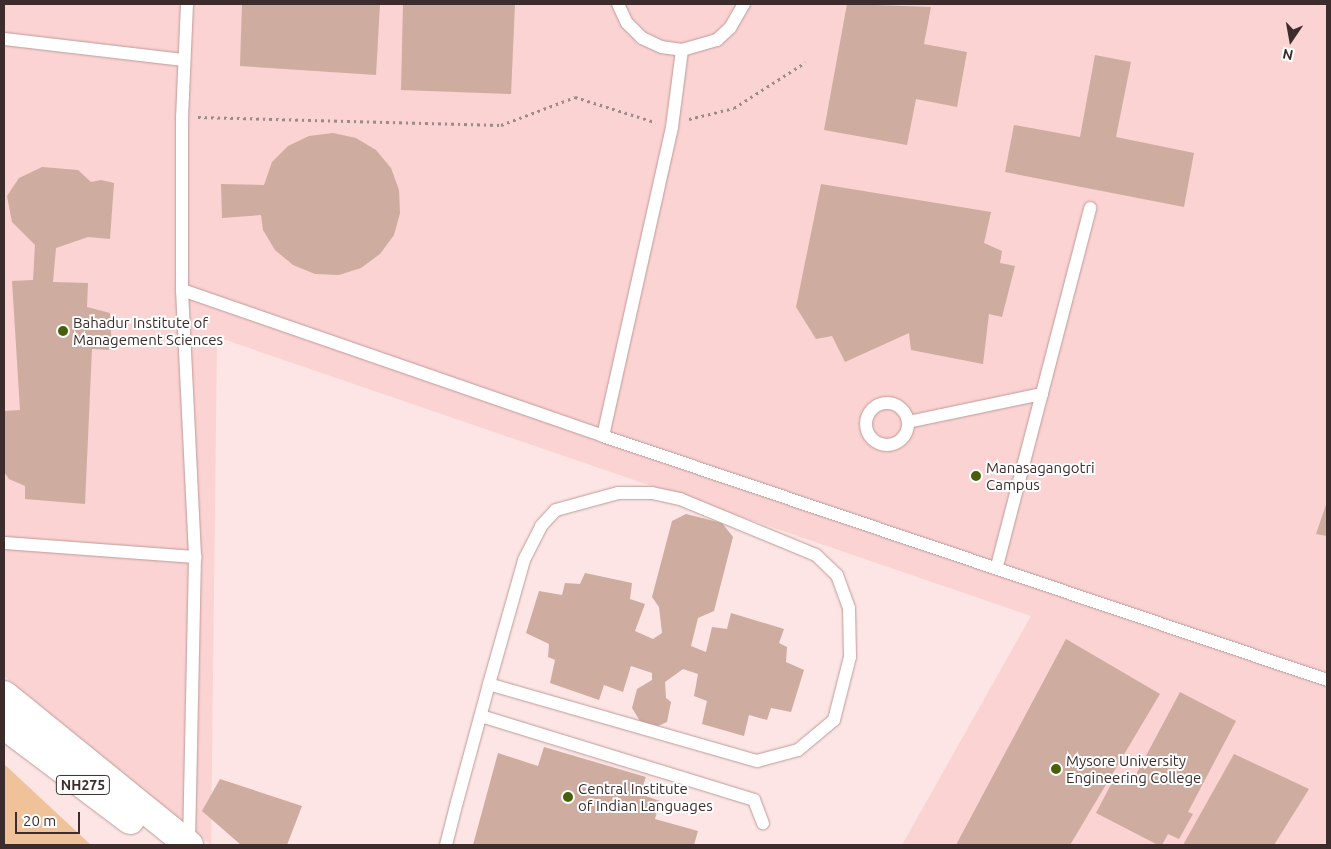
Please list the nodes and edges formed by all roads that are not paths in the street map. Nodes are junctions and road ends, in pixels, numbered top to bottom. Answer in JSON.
{"nodes":[{"id":1,"x":187,"y":4,"type":"edge"},
{"id":2,"x":618,"y":4,"type":"edge"},
{"id":3,"x":744,"y":4,"type":"edge"},
{"id":4,"x":4,"y":39,"type":"edge"},
{"id":5,"x":682,"y":50,"type":"junction"},
{"id":6,"x":184,"y":60,"type":"junction"},
{"id":7,"x":1090,"y":208,"type":"dead end"},
{"id":8,"x":182,"y":290,"type":"junction"},
{"id":9,"x":1042,"y":394,"type":"junction"},
{"id":10,"x":908,"y":422,"type":"dead end"},
{"id":11,"x":603,"y":436,"type":"junction"},
{"id":12,"x":4,"y":543,"type":"edge"},
{"id":13,"x":195,"y":557,"type":"junction"},
{"id":14,"x":997,"y":566,"type":"junction"},
{"id":15,"x":1327,"y":680,"type":"edge"},
{"id":16,"x":489,"y":684,"type":"junction"},
{"id":17,"x":4,"y":695,"type":"edge"},
{"id":18,"x":481,"y":716,"type":"junction"},
{"id":19,"x":4,"y":725,"type":"edge"},
{"id":20,"x":763,"y":823,"type":"dead end"},
{"id":21,"x":163,"y":845,"type":"edge"},
{"id":22,"x":189,"y":845,"type":"edge"},
{"id":23,"x":446,"y":845,"type":"edge"}],
"edges":[{"from":1,"to":6,"type":"lane"},
{"from":2,"to":5,"type":"lane"},
{"from":3,"to":5,"type":"lane"},
{"from":4,"to":6,"type":"lane"},
{"from":5,"to":11,"type":"lane"},
{"from":6,"to":8,"type":"lane"},
{"from":7,"to":9,"type":"lane"},
{"from":8,"to":11,"type":"lane"},
{"from":8,"to":13,"type":"lane"},
{"from":9,"to":10,"type":"lane"},
{"from":9,"to":14,"type":"lane"},
{"from":11,"to":14,"type":"lane"},
{"from":12,"to":13,"type":"lane"},
{"from":13,"to":22,"type":"lane"},
{"from":14,"to":15,"type":"lane"},
{"from":16,"to":16,"type":"lane"},
{"from":16,"to":18,"type":"lane"},
{"from":17,"to":22,"type":"main road"},
{"from":18,"to":20,"type":"lane"},
{"from":18,"to":23,"type":"lane"},
{"from":19,"to":21,"type":"main road","number":"NH275"}]}
